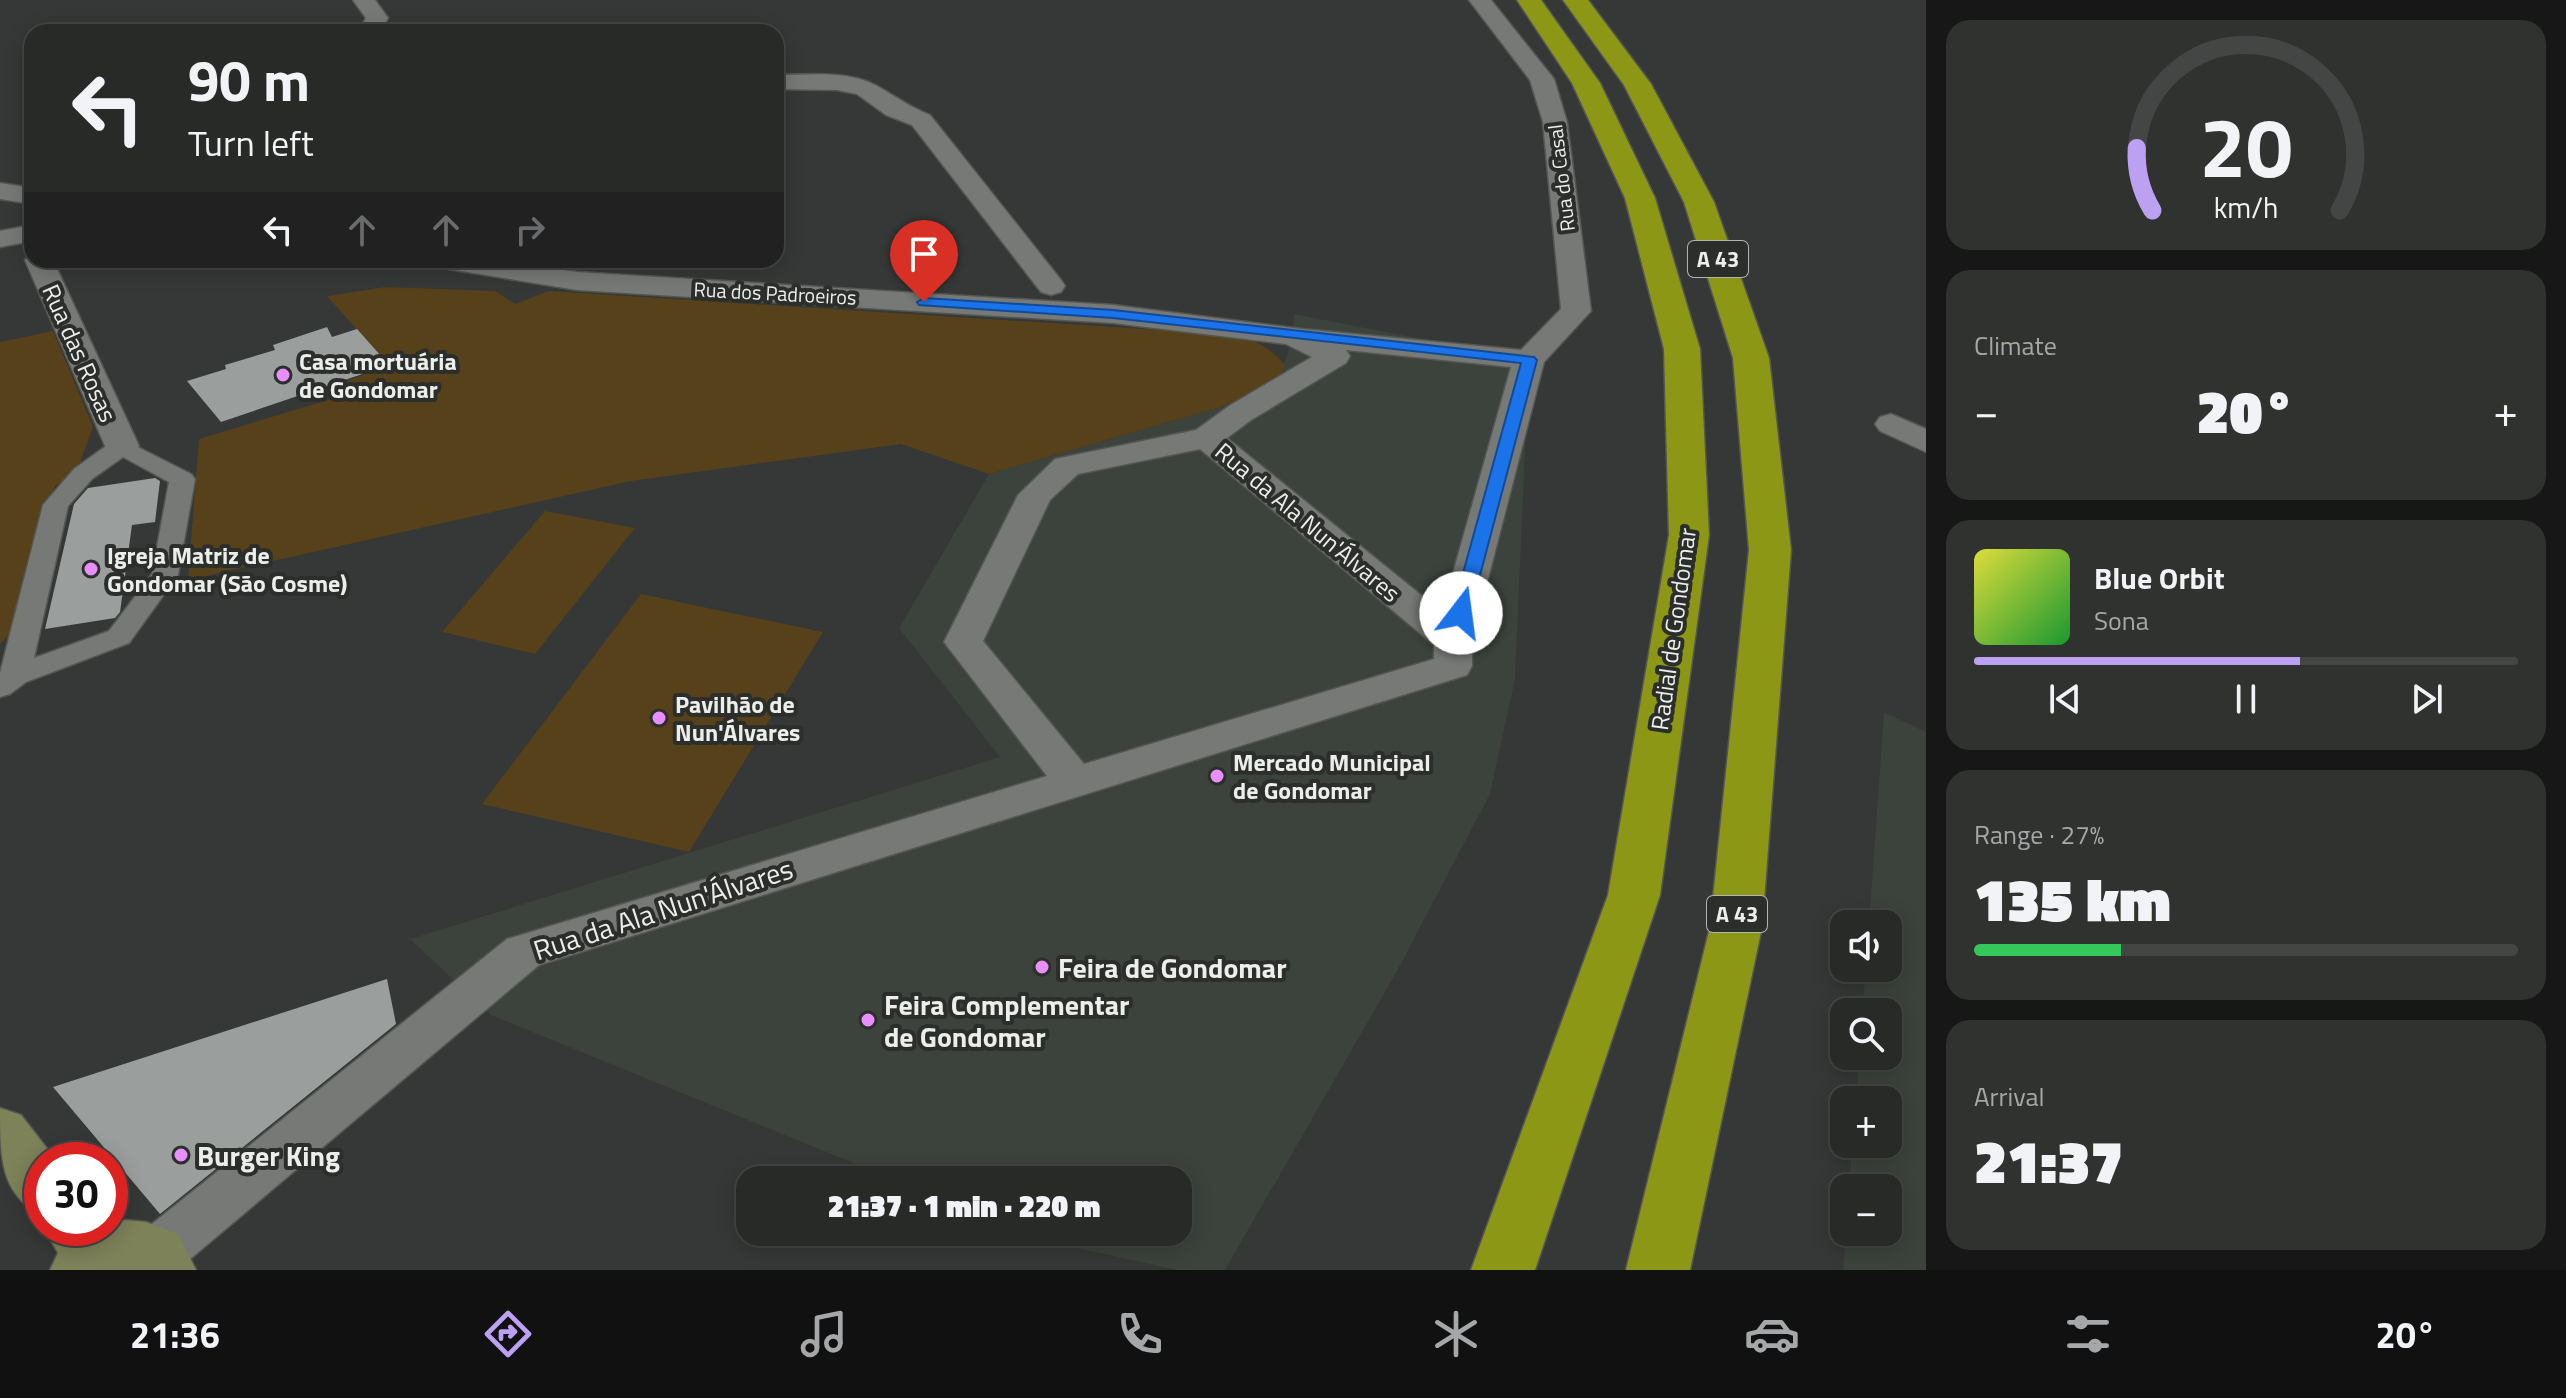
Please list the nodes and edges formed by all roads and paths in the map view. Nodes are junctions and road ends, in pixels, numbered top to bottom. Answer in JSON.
{"nodes":[{"id":1,"x":364,"y":0,"type":"edge"},
{"id":2,"x":1480,"y":0,"type":"edge"},
{"id":3,"x":1529,"y":0,"type":"edge"},
{"id":4,"x":1575,"y":0,"type":"edge"},
{"id":5,"x":374,"y":24,"type":"edge"},
{"id":6,"x":784,"y":82,"type":"edge"},
{"id":7,"x":0,"y":191,"type":"edge"},
{"id":8,"x":24,"y":195,"type":"edge"},
{"id":9,"x":0,"y":239,"type":"edge"},
{"id":10,"x":24,"y":241,"type":"edge"},
{"id":11,"x":44,"y":268,"type":"edge"},
{"id":12,"x":494,"y":268,"type":"edge"},
{"id":13,"x":1051,"y":286,"type":"dead end"},
{"id":14,"x":1293,"y":336,"type":"junction"},
{"id":15,"x":1529,"y":360,"type":"junction"},
{"id":16,"x":1891,"y":424,"type":"dead end"},
{"id":17,"x":1207,"y":438,"type":"junction"},
{"id":18,"x":1926,"y":442,"type":"edge"},
{"id":19,"x":122,"y":446,"type":"junction"},
{"id":20,"x":1453,"y":641,"type":"junction"},
{"id":21,"x":8,"y":681,"type":"edge"},
{"id":22,"x":1073,"y":780,"type":"junction"},
{"id":23,"x":0,"y":1133,"type":"edge"},
{"id":24,"x":24,"y":1164,"type":"edge"},
{"id":25,"x":115,"y":1256,"type":"edge"},
{"id":26,"x":1503,"y":1270,"type":"edge"},
{"id":27,"x":1658,"y":1270,"type":"edge"}],
"edges":[{"from":1,"to":5,"type":"street"},
{"from":2,"to":15,"type":"street","name":"Rua do Casal"},
{"from":3,"to":26,"type":"highway","name":"Radial de Gondomar","number":"A 43"},
{"from":4,"to":27,"type":"highway","number":"A 43"},
{"from":6,"to":13,"type":"street"},
{"from":7,"to":8,"type":"street"},
{"from":9,"to":10,"type":"street"},
{"from":11,"to":19,"type":"street","name":"Rua das Rosas"},
{"from":12,"to":14,"type":"street","name":"Rua dos Padroeiros"},
{"from":14,"to":15,"type":"street"},
{"from":14,"to":17,"type":"street","name":"Rua dos Padroeiros"},
{"from":15,"to":20,"type":"street"},
{"from":16,"to":18,"type":"street"},
{"from":17,"to":20,"type":"street","name":"Rua da Ala Nun'Álvares"},
{"from":17,"to":22,"type":"street","name":"Rua da Ala Nun'Álvares"},
{"from":19,"to":21,"type":"street"},
{"from":19,"to":21,"type":"street"},
{"from":20,"to":22,"type":"street","name":"Rua da Ala Nun'Álvares"},
{"from":22,"to":25,"type":"street","name":"Rua da Ala Nun'Álvares"},
{"from":23,"to":24,"type":"main road"}]}
